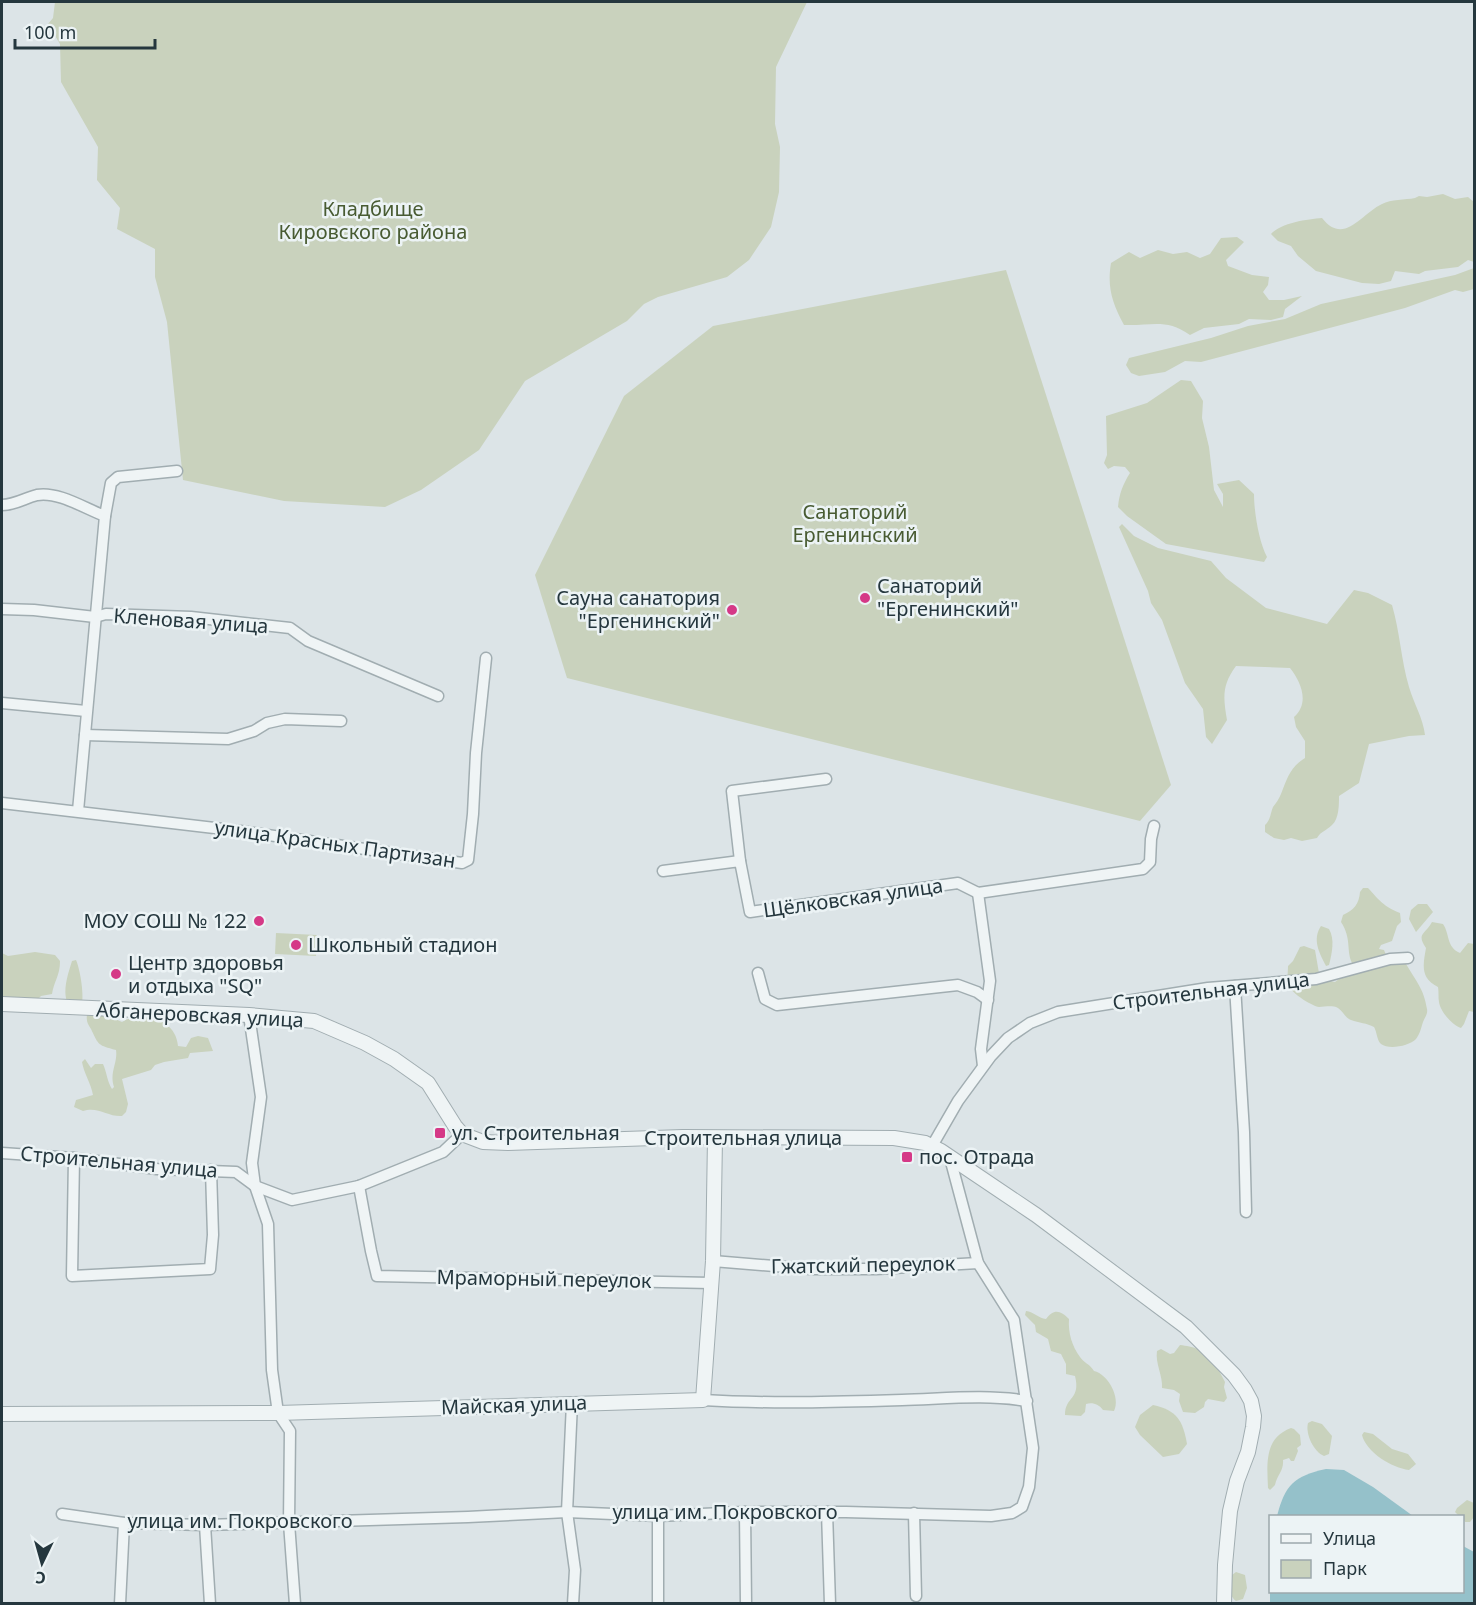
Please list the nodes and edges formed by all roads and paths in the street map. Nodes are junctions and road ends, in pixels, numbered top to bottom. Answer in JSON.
{"nodes":[{"id":1,"x":177,"y":471,"type":"dead end"},
{"id":2,"x":2,"y":505,"type":"edge"},
{"id":3,"x":105,"y":516,"type":"junction"},
{"id":4,"x":2,"y":609,"type":"edge"},
{"id":5,"x":95,"y":617,"type":"junction"},
{"id":6,"x":486,"y":658,"type":"dead end"},
{"id":7,"x":438,"y":696,"type":"dead end"},
{"id":8,"x":2,"y":703,"type":"edge"},
{"id":9,"x":86,"y":711,"type":"junction"},
{"id":10,"x":341,"y":721,"type":"dead end"},
{"id":11,"x":85,"y":735,"type":"junction"},
{"id":12,"x":826,"y":779,"type":"dead end"},
{"id":13,"x":2,"y":803,"type":"edge"},
{"id":14,"x":78,"y":811,"type":"junction"},
{"id":15,"x":1154,"y":826,"type":"dead end"},
{"id":16,"x":740,"y":861,"type":"junction"},
{"id":17,"x":663,"y":871,"type":"dead end"},
{"id":18,"x":978,"y":893,"type":"junction"},
{"id":19,"x":1408,"y":958,"type":"dead end"},
{"id":20,"x":758,"y":973,"type":"dead end"},
{"id":21,"x":1235,"y":986,"type":"junction"},
{"id":22,"x":988,"y":1000,"type":"junction"},
{"id":23,"x":2,"y":1004,"type":"edge"},
{"id":24,"x":249,"y":1015,"type":"junction"},
{"id":25,"x":983,"y":1066,"type":"junction"},
{"id":26,"x":462,"y":1134,"type":"junction"},
{"id":27,"x":715,"y":1138,"type":"junction"},
{"id":28,"x":932,"y":1146,"type":"junction"},
{"id":29,"x":2,"y":1153,"type":"edge"},
{"id":30,"x":74,"y":1158,"type":"junction"},
{"id":31,"x":950,"y":1158,"type":"junction"},
{"id":32,"x":212,"y":1170,"type":"junction"},
{"id":33,"x":255,"y":1186,"type":"junction"},
{"id":34,"x":360,"y":1186,"type":"junction"},
{"id":35,"x":1246,"y":1212,"type":"dead end"},
{"id":36,"x":713,"y":1261,"type":"junction"},
{"id":37,"x":978,"y":1263,"type":"junction"},
{"id":38,"x":711,"y":1283,"type":"junction"},
{"id":39,"x":703,"y":1400,"type":"junction"},
{"id":40,"x":1027,"y":1401,"type":"junction"},
{"id":41,"x":572,"y":1403,"type":"junction"},
{"id":42,"x":278,"y":1413,"type":"junction"},
{"id":43,"x":2,"y":1414,"type":"edge"},
{"id":44,"x":567,"y":1512,"type":"junction"},
{"id":45,"x":745,"y":1512,"type":"junction"},
{"id":46,"x":827,"y":1512,"type":"junction"},
{"id":47,"x":914,"y":1513,"type":"junction"},
{"id":48,"x":62,"y":1514,"type":"dead end"},
{"id":49,"x":658,"y":1516,"type":"junction"},
{"id":50,"x":124,"y":1523,"type":"junction"},
{"id":51,"x":205,"y":1525,"type":"junction"},
{"id":52,"x":289,"y":1525,"type":"junction"},
{"id":53,"x":916,"y":1596,"type":"dead end"},
{"id":54,"x":120,"y":1604,"type":"edge"},
{"id":55,"x":210,"y":1604,"type":"edge"},
{"id":56,"x":295,"y":1604,"type":"edge"},
{"id":57,"x":573,"y":1604,"type":"edge"},
{"id":58,"x":658,"y":1604,"type":"edge"},
{"id":59,"x":746,"y":1604,"type":"edge"},
{"id":60,"x":830,"y":1604,"type":"edge"},
{"id":61,"x":1224,"y":1604,"type":"edge"}],
"edges":[{"from":1,"to":3,"type":"street"},
{"from":2,"to":3,"type":"street"},
{"from":3,"to":5,"type":"street"},
{"from":4,"to":5,"type":"street","name":"Кленовая улица"},
{"from":5,"to":7,"type":"street","name":"Кленовая улица"},
{"from":5,"to":9,"type":"street"},
{"from":6,"to":14,"type":"street","name":"улица Красных Партизан"},
{"from":8,"to":9,"type":"street"},
{"from":9,"to":11,"type":"street"},
{"from":10,"to":11,"type":"street"},
{"from":11,"to":14,"type":"street"},
{"from":12,"to":16,"type":"street"},
{"from":13,"to":14,"type":"street","name":"улица Красных Партизан"},
{"from":15,"to":18,"type":"street","name":"Щёлковская улица"},
{"from":16,"to":17,"type":"street"},
{"from":16,"to":18,"type":"street","name":"Щёлковская улица"},
{"from":18,"to":22,"type":"street"},
{"from":19,"to":21,"type":"street","name":"Строительная улица"},
{"from":20,"to":22,"type":"street"},
{"from":21,"to":25,"type":"street","name":"Строительная улица"},
{"from":21,"to":35,"type":"street"},
{"from":22,"to":25,"type":"street"},
{"from":23,"to":24,"type":"street","name":"Абганеровская улица"},
{"from":24,"to":26,"type":"street","name":"Абганеровская улица"},
{"from":24,"to":33,"type":"street"},
{"from":25,"to":28,"type":"street","name":"Строительная улица"},
{"from":26,"to":27,"type":"street","name":"Строительная улица"},
{"from":26,"to":34,"type":"street","name":"Строительная улица"},
{"from":27,"to":28,"type":"street","name":"Строительная улица"},
{"from":27,"to":36,"type":"street"},
{"from":28,"to":31,"type":"street","name":"Строительная улица"},
{"from":29,"to":30,"type":"street","name":"Строительная улица"},
{"from":30,"to":32,"type":"street","name":"Строительная улица"},
{"from":30,"to":32,"type":"street"},
{"from":31,"to":37,"type":"street","name":"улица им. Покровского"},
{"from":31,"to":61,"type":"street","name":"Строительная улица"},
{"from":32,"to":33,"type":"street","name":"Строительная улица"},
{"from":33,"to":34,"type":"street","name":"Строительная улица"},
{"from":33,"to":42,"type":"street"},
{"from":34,"to":38,"type":"street","name":"Мраморный переулок"},
{"from":36,"to":37,"type":"street","name":"Гжатский переулок"},
{"from":36,"to":38,"type":"street"},
{"from":37,"to":40,"type":"street","name":"улица им. Покровского"},
{"from":38,"to":39,"type":"street"},
{"from":39,"to":40,"type":"street","name":"Майская улица"},
{"from":39,"to":41,"type":"street","name":"Майская улица"},
{"from":40,"to":47,"type":"street","name":"улица им. Покровского"},
{"from":41,"to":42,"type":"street","name":"Майская улица"},
{"from":41,"to":44,"type":"street"},
{"from":42,"to":43,"type":"street","name":"Майская улица"},
{"from":42,"to":52,"type":"street"},
{"from":44,"to":49,"type":"street","name":"улица им. Покровского"},
{"from":44,"to":52,"type":"street","name":"улица им. Покровского"},
{"from":44,"to":57,"type":"street"},
{"from":45,"to":46,"type":"street","name":"улица им. Покровского"},
{"from":45,"to":49,"type":"street","name":"улица им. Покровского"},
{"from":45,"to":59,"type":"street"},
{"from":46,"to":47,"type":"street","name":"улица им. Покровского"},
{"from":46,"to":60,"type":"street"},
{"from":47,"to":53,"type":"street"},
{"from":48,"to":50,"type":"street","name":"улица им. Покровского"},
{"from":49,"to":58,"type":"street"},
{"from":50,"to":51,"type":"street","name":"улица им. Покровского"},
{"from":50,"to":54,"type":"street"},
{"from":51,"to":52,"type":"street","name":"улица им. Покровского"},
{"from":51,"to":55,"type":"street"},
{"from":52,"to":56,"type":"street"}]}
